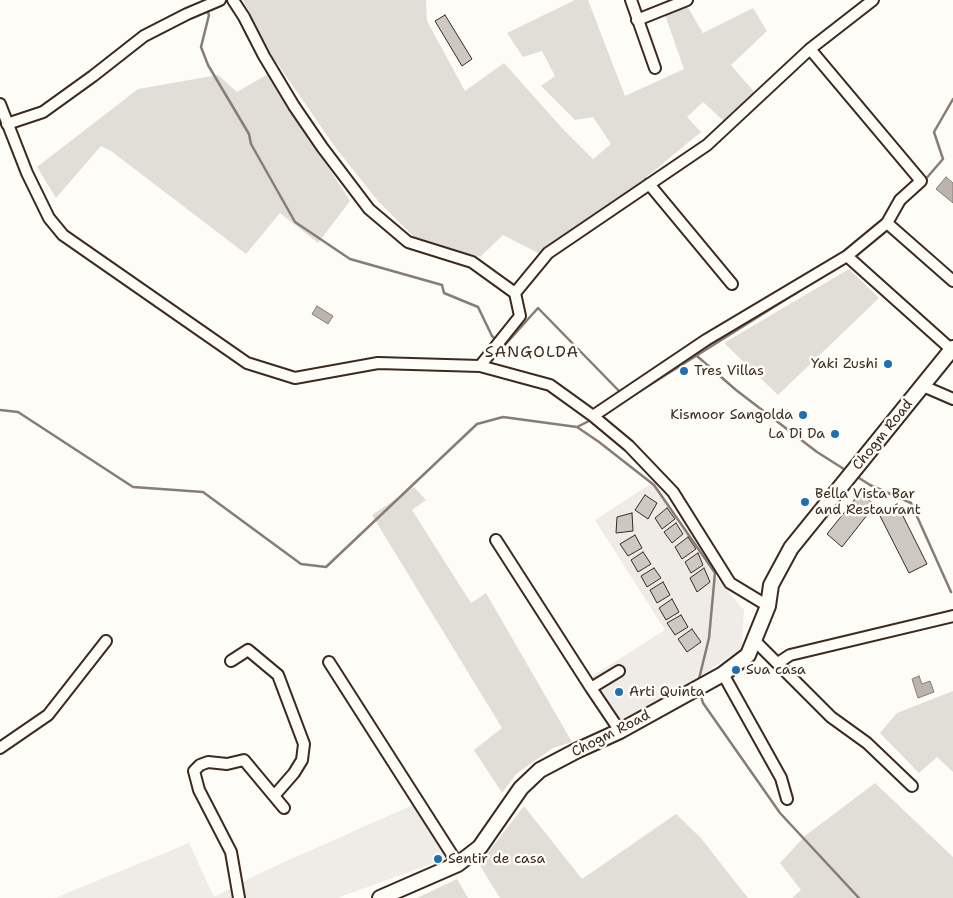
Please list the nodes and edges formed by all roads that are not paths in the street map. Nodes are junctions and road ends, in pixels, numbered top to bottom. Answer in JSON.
{"nodes":[{"id":1,"x":220,"y":0,"type":"edge"},
{"id":2,"x":233,"y":0,"type":"edge"},
{"id":3,"x":631,"y":0,"type":"edge"},
{"id":4,"x":687,"y":0,"type":"edge"},
{"id":5,"x":873,"y":0,"type":"edge"},
{"id":6,"x":637,"y":20,"type":"junction"},
{"id":7,"x":810,"y":49,"type":"junction"},
{"id":8,"x":655,"y":68,"type":"dead end"},
{"id":9,"x":0,"y":104,"type":"edge"},
{"id":10,"x":7,"y":124,"type":"junction"},
{"id":11,"x":649,"y":184,"type":"junction"},
{"id":12,"x":887,"y":223,"type":"junction"},
{"id":13,"x":847,"y":256,"type":"junction"},
{"id":14,"x":953,"y":281,"type":"edge"},
{"id":15,"x":732,"y":284,"type":"dead end"},
{"id":16,"x":515,"y":293,"type":"junction"},
{"id":17,"x":952,"y":349,"type":"edge"},
{"id":18,"x":480,"y":366,"type":"junction"},
{"id":19,"x":923,"y":386,"type":"junction"},
{"id":20,"x":953,"y":400,"type":"edge"},
{"id":21,"x":593,"y":416,"type":"junction"},
{"id":22,"x":496,"y":540,"type":"dead end"},
{"id":23,"x":768,"y":606,"type":"junction"},
{"id":24,"x":953,"y":616,"type":"edge"},
{"id":25,"x":754,"y":640,"type":"junction"},
{"id":26,"x":106,"y":641,"type":"dead end"},
{"id":27,"x":231,"y":661,"type":"dead end"},
{"id":28,"x":329,"y":662,"type":"dead end"},
{"id":29,"x":778,"y":663,"type":"junction"},
{"id":30,"x":619,"y":671,"type":"dead end"},
{"id":31,"x":723,"y":674,"type":"junction"},
{"id":32,"x":591,"y":688,"type":"junction"},
{"id":33,"x":620,"y":731,"type":"junction"},
{"id":34,"x":0,"y":748,"type":"edge"},
{"id":35,"x":912,"y":786,"type":"dead end"},
{"id":36,"x":274,"y":796,"type":"junction"},
{"id":37,"x":787,"y":799,"type":"dead end"},
{"id":38,"x":284,"y":808,"type":"dead end"},
{"id":39,"x":458,"y":864,"type":"junction"},
{"id":40,"x":239,"y":898,"type":"edge"},
{"id":41,"x":380,"y":898,"type":"edge"}],
"edges":[{"from":1,"to":10,"type":"street"},
{"from":2,"to":16,"type":"street"},
{"from":3,"to":6,"type":"street"},
{"from":4,"to":6,"type":"street"},
{"from":5,"to":7,"type":"street"},
{"from":6,"to":8,"type":"street"},
{"from":7,"to":11,"type":"street"},
{"from":7,"to":12,"type":"street"},
{"from":9,"to":10,"type":"street"},
{"from":10,"to":18,"type":"street"},
{"from":11,"to":15,"type":"street"},
{"from":11,"to":16,"type":"street"},
{"from":12,"to":13,"type":"street"},
{"from":12,"to":14,"type":"street"},
{"from":13,"to":17,"type":"street"},
{"from":13,"to":21,"type":"street"},
{"from":16,"to":18,"type":"street"},
{"from":17,"to":19,"type":"main road","name":"Chogm Road"},
{"from":18,"to":21,"type":"street"},
{"from":19,"to":20,"type":"street"},
{"from":19,"to":23,"type":"main road","name":"Chogm Road"},
{"from":21,"to":23,"type":"street"},
{"from":22,"to":32,"type":"street"},
{"from":23,"to":25,"type":"main road","name":"Chogm Road"},
{"from":24,"to":29,"type":"street"},
{"from":25,"to":29,"type":"street"},
{"from":25,"to":31,"type":"main road","name":"Chogm Road"},
{"from":26,"to":34,"type":"street"},
{"from":27,"to":36,"type":"street"},
{"from":28,"to":39,"type":"street"},
{"from":29,"to":35,"type":"street"},
{"from":30,"to":32,"type":"street"},
{"from":31,"to":33,"type":"main road","name":"Chogm Road"},
{"from":31,"to":37,"type":"street"},
{"from":32,"to":33,"type":"street"},
{"from":33,"to":39,"type":"main road","name":"Chogm Road"},
{"from":36,"to":38,"type":"street"},
{"from":36,"to":40,"type":"street"},
{"from":39,"to":41,"type":"main road","name":"Chogm Road"}]}
